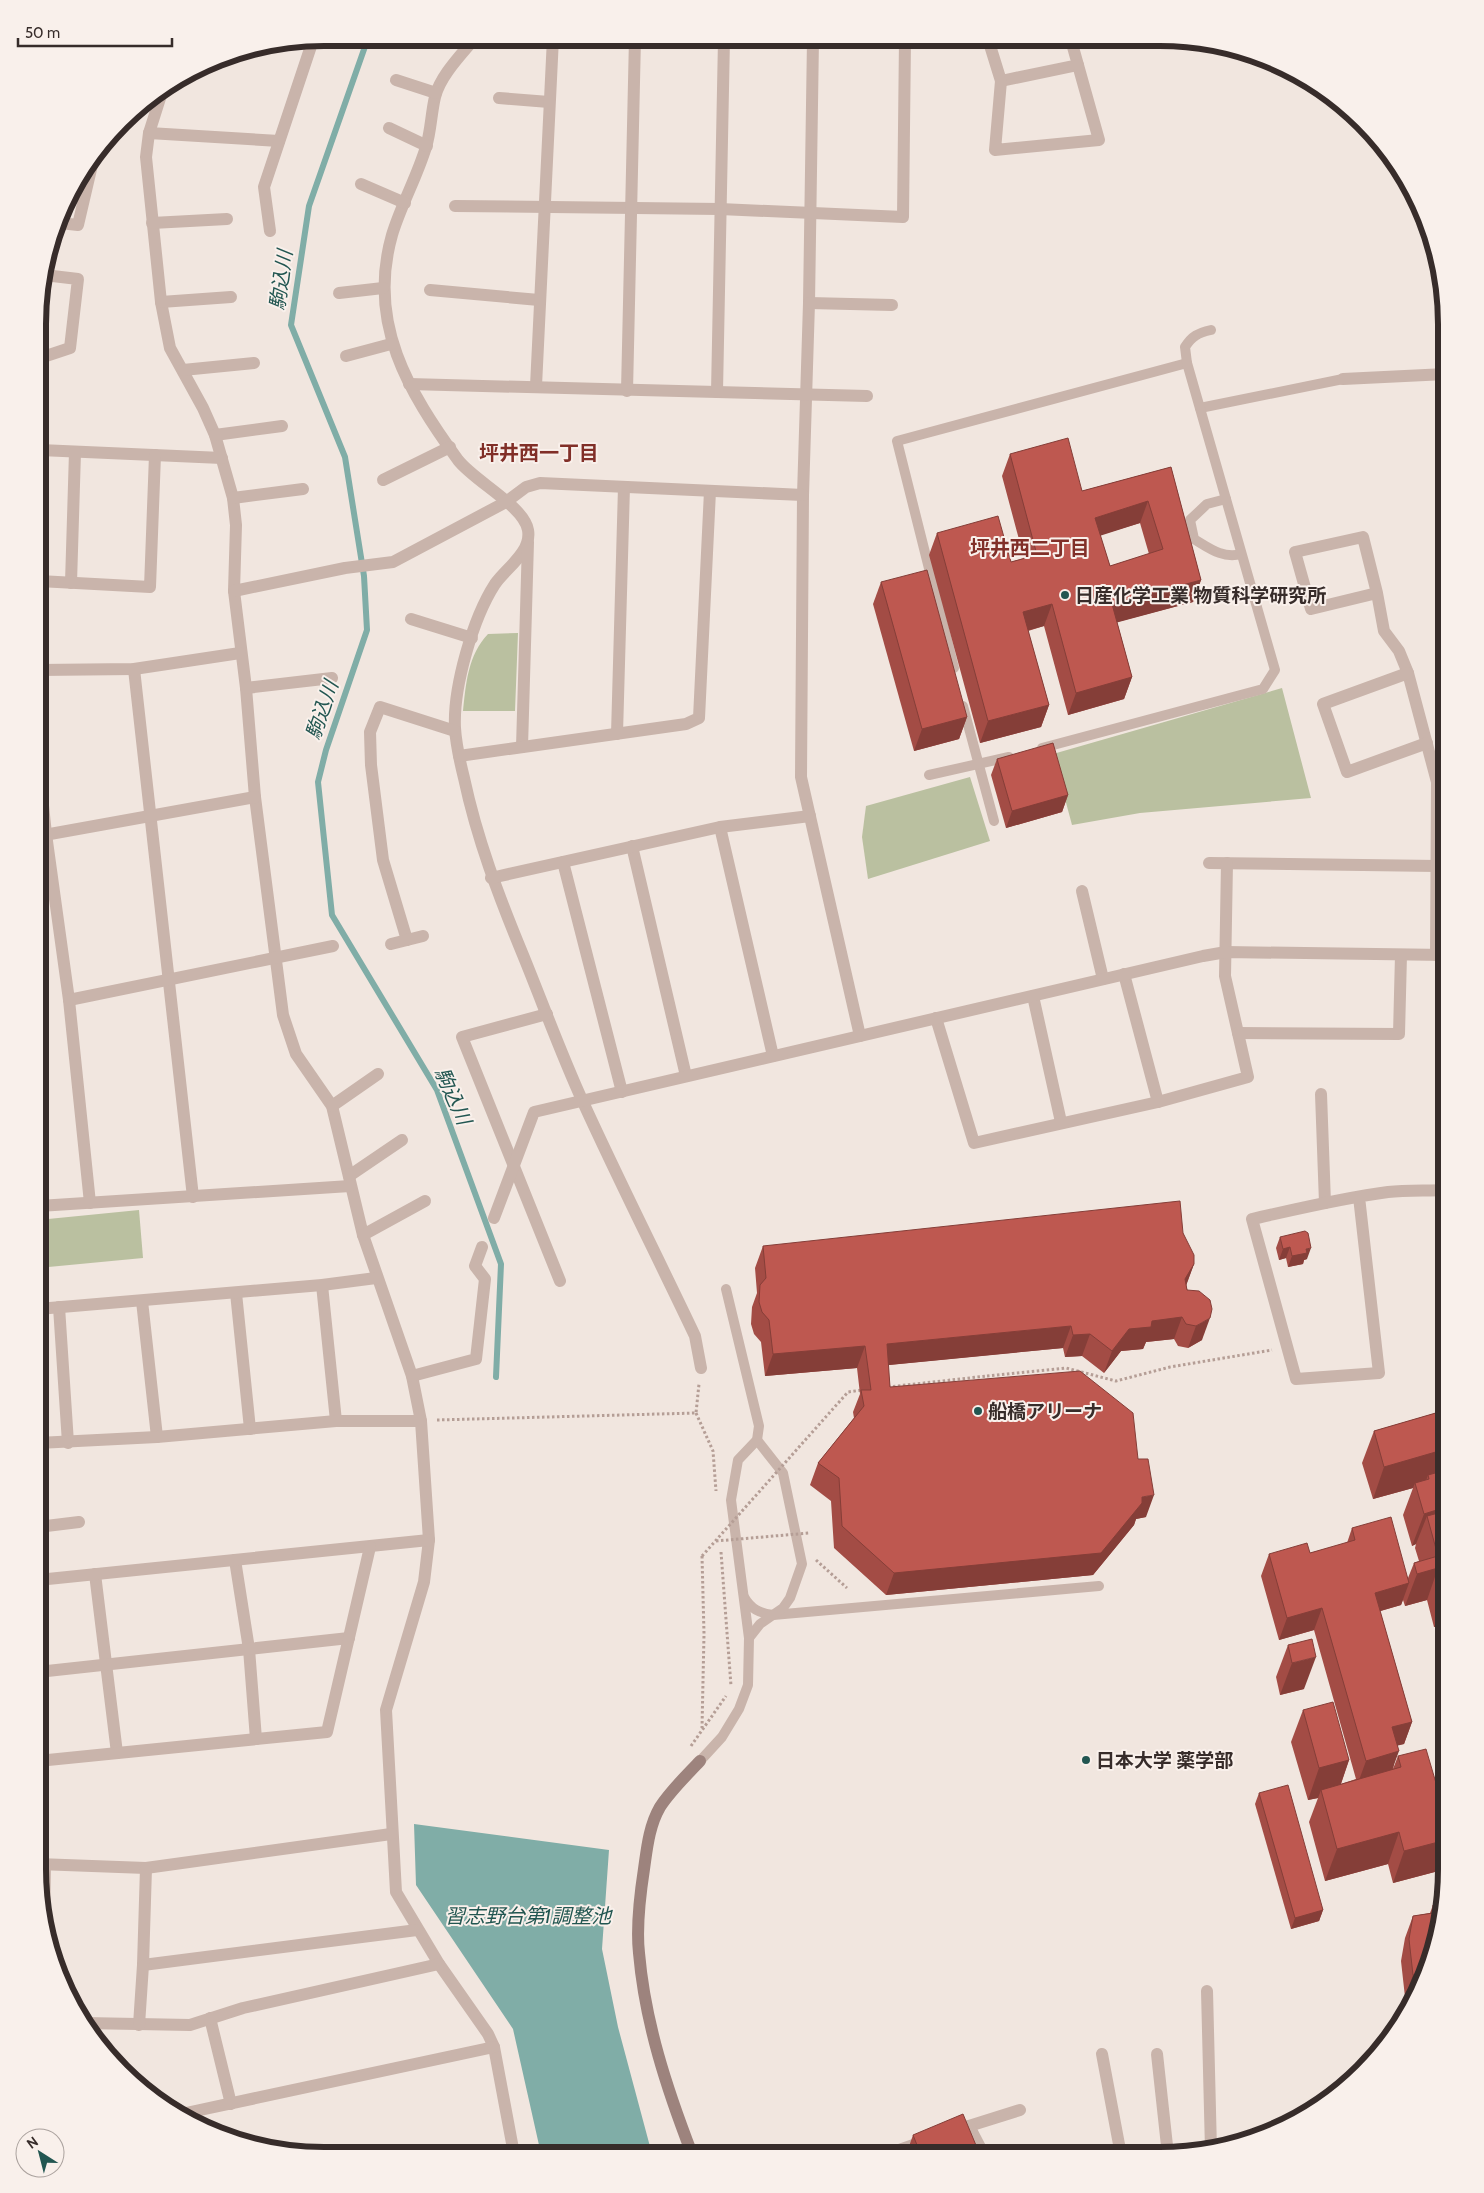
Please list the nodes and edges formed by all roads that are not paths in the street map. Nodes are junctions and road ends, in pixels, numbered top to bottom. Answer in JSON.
{"nodes":[{"id":1,"x":468,"y":46,"type":"edge"},
{"id":2,"x":552,"y":46,"type":"edge"},
{"id":3,"x":635,"y":46,"type":"edge"},
{"id":4,"x":724,"y":46,"type":"edge"},
{"id":5,"x":813,"y":46,"type":"edge"},
{"id":6,"x":905,"y":46,"type":"edge"},
{"id":7,"x":990,"y":46,"type":"edge"},
{"id":8,"x":1073,"y":46,"type":"edge"},
{"id":9,"x":311,"y":47,"type":"edge"},
{"id":10,"x":1078,"y":65,"type":"junction"},
{"id":11,"x":396,"y":80,"type":"dead end"},
{"id":12,"x":1001,"y":81,"type":"junction"},
{"id":13,"x":436,"y":93,"type":"junction"},
{"id":14,"x":499,"y":98,"type":"dead end"},
{"id":15,"x":159,"y":101,"type":"edge"},
{"id":16,"x":549,"y":102,"type":"junction"},
{"id":17,"x":389,"y":128,"type":"dead end"},
{"id":18,"x":149,"y":133,"type":"junction"},
{"id":19,"x":280,"y":141,"type":"junction"},
{"id":20,"x":427,"y":146,"type":"junction"},
{"id":21,"x":89,"y":176,"type":"edge"},
{"id":22,"x":360,"y":184,"type":"dead end"},
{"id":23,"x":405,"y":203,"type":"junction"},
{"id":24,"x":455,"y":206,"type":"dead end"},
{"id":25,"x":543,"y":207,"type":"junction"},
{"id":26,"x":631,"y":208,"type":"junction"},
{"id":27,"x":720,"y":209,"type":"junction"},
{"id":28,"x":811,"y":214,"type":"junction"},
{"id":29,"x":226,"y":219,"type":"dead end"},
{"id":30,"x":152,"y":223,"type":"junction"},
{"id":31,"x":65,"y":224,"type":"edge"},
{"id":32,"x":270,"y":231,"type":"dead end"},
{"id":33,"x":51,"y":276,"type":"edge"},
{"id":34,"x":383,"y":288,"type":"junction"},
{"id":35,"x":430,"y":290,"type":"dead end"},
{"id":36,"x":339,"y":293,"type":"dead end"},
{"id":37,"x":231,"y":297,"type":"dead end"},
{"id":38,"x":540,"y":300,"type":"junction"},
{"id":39,"x":160,"y":302,"type":"junction"},
{"id":40,"x":810,"y":303,"type":"junction"},
{"id":41,"x":892,"y":305,"type":"dead end"},
{"id":42,"x":1211,"y":330,"type":"dead end"},
{"id":43,"x":391,"y":344,"type":"junction"},
{"id":44,"x":46,"y":356,"type":"edge"},
{"id":45,"x":346,"y":356,"type":"dead end"},
{"id":46,"x":254,"y":362,"type":"dead end"},
{"id":47,"x":1187,"y":363,"type":"junction"},
{"id":48,"x":183,"y":370,"type":"junction"},
{"id":49,"x":1438,"y":374,"type":"edge"},
{"id":50,"x":1343,"y":379,"type":"joint"},
{"id":51,"x":409,"y":384,"type":"junction"},
{"id":52,"x":536,"y":386,"type":"junction"},
{"id":53,"x":627,"y":391,"type":"junction"},
{"id":54,"x":716,"y":392,"type":"junction"},
{"id":55,"x":807,"y":393,"type":"junction"},
{"id":56,"x":866,"y":396,"type":"dead end"},
{"id":57,"x":1200,"y":408,"type":"junction"},
{"id":58,"x":282,"y":426,"type":"dead end"},
{"id":59,"x":215,"y":435,"type":"junction"},
{"id":60,"x":450,"y":447,"type":"junction"},
{"id":61,"x":46,"y":450,"type":"edge"},
{"id":62,"x":75,"y":452,"type":"junction"},
{"id":63,"x":155,"y":455,"type":"junction"},
{"id":64,"x":222,"y":458,"type":"junction"},
{"id":65,"x":383,"y":480,"type":"dead end"},
{"id":66,"x":624,"y":487,"type":"junction"},
{"id":67,"x":303,"y":489,"type":"dead end"},
{"id":68,"x":710,"y":491,"type":"junction"},
{"id":69,"x":803,"y":495,"type":"junction"},
{"id":70,"x":233,"y":498,"type":"junction"},
{"id":71,"x":1226,"y":499,"type":"junction"},
{"id":72,"x":506,"y":502,"type":"junction"},
{"id":73,"x":528,"y":539,"type":"junction"},
{"id":74,"x":1241,"y":554,"type":"junction"},
{"id":75,"x":46,"y":581,"type":"edge"},
{"id":76,"x":71,"y":583,"type":"junction"},
{"id":77,"x":234,"y":592,"type":"junction"},
{"id":78,"x":1377,"y":593,"type":"junction"},
{"id":79,"x":411,"y":620,"type":"dead end"},
{"id":80,"x":472,"y":638,"type":"junction"},
{"id":81,"x":240,"y":653,"type":"junction"},
{"id":82,"x":134,"y":669,"type":"junction"},
{"id":83,"x":46,"y":670,"type":"edge"},
{"id":84,"x":1408,"y":673,"type":"junction"},
{"id":85,"x":332,"y":678,"type":"dead end"},
{"id":86,"x":957,"y":679,"type":"edge"},
{"id":87,"x":246,"y":688,"type":"junction"},
{"id":88,"x":961,"y":698,"type":"edge"},
{"id":89,"x":455,"y":731,"type":"junction"},
{"id":90,"x":617,"y":734,"type":"junction"},
{"id":91,"x":1427,"y":743,"type":"junction"},
{"id":92,"x":522,"y":747,"type":"junction"},
{"id":93,"x":1035,"y":750,"type":"edge"},
{"id":94,"x":1016,"y":755,"type":"edge"},
{"id":95,"x":459,"y":756,"type":"junction"},
{"id":96,"x":978,"y":765,"type":"junction"},
{"id":97,"x":929,"y":775,"type":"dead end"},
{"id":98,"x":255,"y":797,"type":"junction"},
{"id":99,"x":151,"y":815,"type":"junction"},
{"id":100,"x":810,"y":816,"type":"junction"},
{"id":101,"x":994,"y":822,"type":"dead end"},
{"id":102,"x":720,"y":827,"type":"junction"},
{"id":103,"x":46,"y":834,"type":"edge"},
{"id":104,"x":632,"y":846,"type":"junction"},
{"id":105,"x":46,"y":854,"type":"edge"},
{"id":106,"x":563,"y":862,"type":"junction"},
{"id":107,"x":1209,"y":863,"type":"dead end"},
{"id":108,"x":1227,"y":864,"type":"junction"},
{"id":109,"x":1437,"y":866,"type":"junction"},
{"id":110,"x":491,"y":878,"type":"junction"},
{"id":111,"x":1438,"y":888,"type":"edge"},
{"id":112,"x":1082,"y":891,"type":"dead end"},
{"id":113,"x":423,"y":936,"type":"dead end"},
{"id":114,"x":407,"y":940,"type":"junction"},
{"id":115,"x":391,"y":944,"type":"dead end"},
{"id":116,"x":333,"y":946,"type":"dead end"},
{"id":117,"x":1226,"y":952,"type":"junction"},
{"id":118,"x":1401,"y":955,"type":"junction"},
{"id":119,"x":1438,"y":955,"type":"edge"},
{"id":120,"x":275,"y":956,"type":"junction"},
{"id":121,"x":1124,"y":974,"type":"junction"},
{"id":122,"x":1103,"y":979,"type":"junction"},
{"id":123,"x":169,"y":980,"type":"junction"},
{"id":124,"x":1033,"y":996,"type":"junction"},
{"id":125,"x":69,"y":1000,"type":"junction"},
{"id":126,"x":547,"y":1014,"type":"junction"},
{"id":127,"x":936,"y":1018,"type":"junction"},
{"id":128,"x":1238,"y":1033,"type":"junction"},
{"id":129,"x":860,"y":1036,"type":"junction"},
{"id":130,"x":773,"y":1056,"type":"junction"},
{"id":131,"x":378,"y":1074,"type":"dead end"},
{"id":132,"x":686,"y":1076,"type":"junction"},
{"id":133,"x":622,"y":1092,"type":"junction"},
{"id":134,"x":1321,"y":1094,"type":"dead end"},
{"id":135,"x":582,"y":1101,"type":"junction"},
{"id":136,"x":1158,"y":1102,"type":"junction"},
{"id":137,"x":332,"y":1106,"type":"junction"},
{"id":138,"x":1061,"y":1122,"type":"junction"},
{"id":139,"x":402,"y":1140,"type":"dead end"},
{"id":140,"x":514,"y":1167,"type":"junction"},
{"id":141,"x":349,"y":1181,"type":"junction"},
{"id":142,"x":1438,"y":1190,"type":"edge"},
{"id":143,"x":193,"y":1197,"type":"junction"},
{"id":144,"x":1359,"y":1197,"type":"junction"},
{"id":145,"x":425,"y":1201,"type":"dead end"},
{"id":146,"x":90,"y":1203,"type":"junction"},
{"id":147,"x":1325,"y":1203,"type":"junction"},
{"id":148,"x":46,"y":1206,"type":"edge"},
{"id":149,"x":494,"y":1218,"type":"dead end"},
{"id":150,"x":363,"y":1235,"type":"junction"},
{"id":151,"x":482,"y":1247,"type":"dead end"},
{"id":152,"x":376,"y":1278,"type":"junction"},
{"id":153,"x":560,"y":1281,"type":"dead end"},
{"id":154,"x":322,"y":1285,"type":"junction"},
{"id":155,"x":726,"y":1289,"type":"dead end"},
{"id":156,"x":236,"y":1292,"type":"junction"},
{"id":157,"x":142,"y":1301,"type":"junction"},
{"id":158,"x":59,"y":1307,"type":"junction"},
{"id":159,"x":46,"y":1308,"type":"edge"},
{"id":160,"x":701,"y":1368,"type":"road end"},
{"id":161,"x":412,"y":1376,"type":"junction"},
{"id":162,"x":336,"y":1421,"type":"junction"},
{"id":163,"x":421,"y":1421,"type":"junction"},
{"id":164,"x":250,"y":1429,"type":"junction"},
{"id":165,"x":157,"y":1437,"type":"junction"},
{"id":166,"x":757,"y":1440,"type":"junction"},
{"id":167,"x":68,"y":1442,"type":"junction"},
{"id":168,"x":46,"y":1443,"type":"edge"},
{"id":169,"x":80,"y":1522,"type":"dead end"},
{"id":170,"x":46,"y":1525,"type":"edge"},
{"id":171,"x":429,"y":1540,"type":"junction"},
{"id":172,"x":370,"y":1547,"type":"junction"},
{"id":173,"x":235,"y":1560,"type":"junction"},
{"id":174,"x":95,"y":1574,"type":"junction"},
{"id":175,"x":46,"y":1579,"type":"edge"},
{"id":176,"x":1100,"y":1586,"type":"dead end"},
{"id":177,"x":743,"y":1594,"type":"junction"},
{"id":178,"x":773,"y":1615,"type":"junction"},
{"id":179,"x":349,"y":1638,"type":"junction"},
{"id":180,"x":749,"y":1638,"type":"junction"},
{"id":181,"x":248,"y":1649,"type":"junction"},
{"id":182,"x":106,"y":1664,"type":"junction"},
{"id":183,"x":46,"y":1671,"type":"edge"},
{"id":184,"x":256,"y":1739,"type":"junction"},
{"id":185,"x":116,"y":1753,"type":"junction"},
{"id":186,"x":46,"y":1759,"type":"edge"},
{"id":187,"x":700,"y":1761,"type":"joint"},
{"id":188,"x":392,"y":1834,"type":"junction"},
{"id":189,"x":46,"y":1865,"type":"edge"},
{"id":190,"x":146,"y":1868,"type":"junction"},
{"id":191,"x":417,"y":1930,"type":"junction"},
{"id":192,"x":439,"y":1964,"type":"junction"},
{"id":193,"x":143,"y":1965,"type":"junction"},
{"id":194,"x":1207,"y":1991,"type":"dead end"},
{"id":195,"x":210,"y":2018,"type":"junction"},
{"id":196,"x":93,"y":2023,"type":"edge"},
{"id":197,"x":138,"y":2025,"type":"junction"},
{"id":198,"x":494,"y":2047,"type":"junction"},
{"id":199,"x":1102,"y":2054,"type":"dead end"},
{"id":200,"x":1157,"y":2054,"type":"dead end"},
{"id":201,"x":231,"y":2104,"type":"junction"},
{"id":202,"x":1020,"y":2110,"type":"dead end"},
{"id":203,"x":192,"y":2113,"type":"edge"},
{"id":204,"x":969,"y":2126,"type":"junction"},
{"id":205,"x":1211,"y":2142,"type":"edge"},
{"id":206,"x":513,"y":2147,"type":"edge"},
{"id":207,"x":689,"y":2147,"type":"edge"},
{"id":208,"x":908,"y":2147,"type":"edge"},
{"id":209,"x":980,"y":2147,"type":"edge"},
{"id":210,"x":1119,"y":2147,"type":"edge"},
{"id":211,"x":1167,"y":2147,"type":"edge"}],
"edges":[{"from":1,"to":13,"type":"street"},
{"from":2,"to":16,"type":"street"},
{"from":3,"to":26,"type":"street"},
{"from":4,"to":27,"type":"street"},
{"from":5,"to":28,"type":"street"},
{"from":6,"to":28,"type":"street"},
{"from":7,"to":12,"type":"street"},
{"from":8,"to":10,"type":"street"},
{"from":9,"to":19,"type":"street"},
{"from":10,"to":12,"type":"street"},
{"from":10,"to":12,"type":"street"},
{"from":11,"to":13,"type":"street"},
{"from":13,"to":20,"type":"street"},
{"from":14,"to":16,"type":"street"},
{"from":15,"to":18,"type":"street"},
{"from":16,"to":25,"type":"street"},
{"from":17,"to":20,"type":"street"},
{"from":18,"to":19,"type":"street"},
{"from":18,"to":30,"type":"street"},
{"from":19,"to":32,"type":"street"},
{"from":20,"to":23,"type":"street"},
{"from":21,"to":31,"type":"street"},
{"from":22,"to":23,"type":"street"},
{"from":23,"to":34,"type":"street"},
{"from":24,"to":25,"type":"street"},
{"from":25,"to":26,"type":"street"},
{"from":25,"to":38,"type":"street"},
{"from":26,"to":27,"type":"street"},
{"from":26,"to":53,"type":"street"},
{"from":27,"to":28,"type":"street"},
{"from":27,"to":54,"type":"street"},
{"from":28,"to":40,"type":"street"},
{"from":29,"to":30,"type":"street"},
{"from":30,"to":39,"type":"street"},
{"from":33,"to":44,"type":"street"},
{"from":34,"to":36,"type":"street"},
{"from":34,"to":43,"type":"street"},
{"from":35,"to":38,"type":"street"},
{"from":37,"to":39,"type":"street"},
{"from":38,"to":52,"type":"street"},
{"from":39,"to":48,"type":"street"},
{"from":40,"to":41,"type":"street"},
{"from":40,"to":55,"type":"street"},
{"from":42,"to":47,"type":"lane"},
{"from":43,"to":45,"type":"street"},
{"from":43,"to":51,"type":"street"},
{"from":46,"to":48,"type":"street"},
{"from":47,"to":57,"type":"lane"},
{"from":47,"to":86,"type":"lane"},
{"from":48,"to":59,"type":"street"},
{"from":49,"to":50,"type":"street"},
{"from":50,"to":57,"type":"lane"},
{"from":51,"to":52,"type":"street"},
{"from":51,"to":60,"type":"street"},
{"from":52,"to":53,"type":"street"},
{"from":53,"to":54,"type":"street"},
{"from":54,"to":55,"type":"street"},
{"from":55,"to":56,"type":"street"},
{"from":55,"to":69,"type":"street"},
{"from":57,"to":71,"type":"lane"},
{"from":58,"to":59,"type":"street"},
{"from":59,"to":64,"type":"street"},
{"from":60,"to":65,"type":"street"},
{"from":60,"to":72,"type":"street"},
{"from":61,"to":62,"type":"street"},
{"from":62,"to":63,"type":"street"},
{"from":62,"to":76,"type":"street"},
{"from":63,"to":64,"type":"street"},
{"from":63,"to":76,"type":"street"},
{"from":64,"to":70,"type":"street"},
{"from":66,"to":68,"type":"street"},
{"from":66,"to":72,"type":"street"},
{"from":66,"to":90,"type":"street"},
{"from":67,"to":70,"type":"street"},
{"from":68,"to":69,"type":"street"},
{"from":68,"to":90,"type":"street"},
{"from":69,"to":100,"type":"street"},
{"from":70,"to":77,"type":"street"},
{"from":71,"to":74,"type":"lane"},
{"from":71,"to":74,"type":"lane"},
{"from":72,"to":73,"type":"street"},
{"from":72,"to":77,"type":"street"},
{"from":73,"to":80,"type":"street"},
{"from":73,"to":92,"type":"street"},
{"from":74,"to":93,"type":"lane"},
{"from":75,"to":76,"type":"street"},
{"from":77,"to":81,"type":"street"},
{"from":78,"to":78,"type":"street"},
{"from":78,"to":84,"type":"street"},
{"from":79,"to":80,"type":"street"},
{"from":80,"to":89,"type":"street"},
{"from":81,"to":82,"type":"street"},
{"from":81,"to":87,"type":"street"},
{"from":82,"to":83,"type":"street"},
{"from":82,"to":99,"type":"street"},
{"from":84,"to":91,"type":"street"},
{"from":84,"to":91,"type":"street"},
{"from":85,"to":87,"type":"street"},
{"from":87,"to":98,"type":"street"},
{"from":88,"to":96,"type":"lane"},
{"from":89,"to":95,"type":"street"},
{"from":89,"to":114,"type":"street"},
{"from":90,"to":92,"type":"street"},
{"from":91,"to":109,"type":"street"},
{"from":92,"to":95,"type":"street"},
{"from":94,"to":96,"type":"lane"},
{"from":95,"to":110,"type":"street"},
{"from":96,"to":97,"type":"lane"},
{"from":96,"to":101,"type":"lane"},
{"from":98,"to":99,"type":"street"},
{"from":98,"to":120,"type":"street"},
{"from":99,"to":103,"type":"street"},
{"from":99,"to":123,"type":"street"},
{"from":100,"to":102,"type":"street"},
{"from":100,"to":129,"type":"street"},
{"from":102,"to":104,"type":"street"},
{"from":102,"to":130,"type":"street"},
{"from":104,"to":106,"type":"street"},
{"from":104,"to":132,"type":"street"},
{"from":105,"to":125,"type":"street"},
{"from":106,"to":110,"type":"street"},
{"from":106,"to":133,"type":"street"},
{"from":107,"to":108,"type":"street"},
{"from":108,"to":109,"type":"street"},
{"from":108,"to":117,"type":"street"},
{"from":109,"to":111,"type":"street"},
{"from":110,"to":126,"type":"street"},
{"from":112,"to":122,"type":"street"},
{"from":113,"to":114,"type":"street"},
{"from":114,"to":115,"type":"street"},
{"from":116,"to":120,"type":"street"},
{"from":117,"to":118,"type":"street"},
{"from":117,"to":121,"type":"street"},
{"from":117,"to":128,"type":"street"},
{"from":118,"to":119,"type":"street"},
{"from":118,"to":128,"type":"street"},
{"from":120,"to":123,"type":"street"},
{"from":120,"to":137,"type":"street"},
{"from":121,"to":122,"type":"street"},
{"from":121,"to":136,"type":"street"},
{"from":122,"to":124,"type":"street"},
{"from":123,"to":125,"type":"street"},
{"from":123,"to":143,"type":"street"},
{"from":124,"to":127,"type":"street"},
{"from":124,"to":138,"type":"street"},
{"from":125,"to":146,"type":"street"},
{"from":126,"to":135,"type":"street"},
{"from":126,"to":140,"type":"street"},
{"from":127,"to":129,"type":"street"},
{"from":127,"to":138,"type":"street"},
{"from":128,"to":136,"type":"street"},
{"from":129,"to":130,"type":"street"},
{"from":130,"to":132,"type":"street"},
{"from":131,"to":137,"type":"street"},
{"from":132,"to":133,"type":"street"},
{"from":133,"to":135,"type":"street"},
{"from":134,"to":147,"type":"street"},
{"from":135,"to":140,"type":"street"},
{"from":135,"to":160,"type":"street"},
{"from":136,"to":138,"type":"street"},
{"from":137,"to":141,"type":"street"},
{"from":139,"to":141,"type":"street"},
{"from":140,"to":149,"type":"street"},
{"from":140,"to":153,"type":"street"},
{"from":141,"to":143,"type":"street"},
{"from":141,"to":150,"type":"street"},
{"from":142,"to":144,"type":"street"},
{"from":143,"to":146,"type":"street"},
{"from":144,"to":147,"type":"street"},
{"from":144,"to":147,"type":"street"},
{"from":145,"to":150,"type":"street"},
{"from":146,"to":148,"type":"street"},
{"from":150,"to":152,"type":"street"},
{"from":151,"to":161,"type":"street"},
{"from":152,"to":154,"type":"street"},
{"from":152,"to":161,"type":"street"},
{"from":154,"to":156,"type":"street"},
{"from":154,"to":162,"type":"street"},
{"from":155,"to":166,"type":"lane"},
{"from":156,"to":157,"type":"street"},
{"from":156,"to":164,"type":"street"},
{"from":157,"to":158,"type":"street"},
{"from":157,"to":165,"type":"street"},
{"from":158,"to":159,"type":"street"},
{"from":158,"to":167,"type":"street"},
{"from":161,"to":163,"type":"street"},
{"from":162,"to":163,"type":"street"},
{"from":162,"to":164,"type":"street"},
{"from":163,"to":171,"type":"street"},
{"from":164,"to":165,"type":"street"},
{"from":165,"to":167,"type":"street"},
{"from":166,"to":177,"type":"lane"},
{"from":166,"to":178,"type":"lane"},
{"from":167,"to":168,"type":"street"},
{"from":169,"to":170,"type":"street"},
{"from":171,"to":172,"type":"street"},
{"from":171,"to":188,"type":"street"},
{"from":172,"to":173,"type":"street"},
{"from":172,"to":179,"type":"street"},
{"from":173,"to":174,"type":"street"},
{"from":173,"to":181,"type":"street"},
{"from":174,"to":175,"type":"street"},
{"from":174,"to":182,"type":"street"},
{"from":176,"to":178,"type":"lane"},
{"from":177,"to":178,"type":"lane"},
{"from":177,"to":180,"type":"lane"},
{"from":178,"to":180,"type":"lane"},
{"from":179,"to":181,"type":"street"},
{"from":179,"to":184,"type":"street"},
{"from":180,"to":187,"type":"lane"},
{"from":181,"to":182,"type":"street"},
{"from":181,"to":184,"type":"street"},
{"from":182,"to":183,"type":"street"},
{"from":182,"to":185,"type":"street"},
{"from":184,"to":185,"type":"street"},
{"from":185,"to":186,"type":"street"},
{"from":187,"to":207,"type":"street"},
{"from":188,"to":190,"type":"street"},
{"from":188,"to":191,"type":"street"},
{"from":189,"to":190,"type":"street"},
{"from":190,"to":193,"type":"street"},
{"from":191,"to":192,"type":"street"},
{"from":191,"to":193,"type":"street"},
{"from":192,"to":195,"type":"street"},
{"from":192,"to":198,"type":"street"},
{"from":193,"to":197,"type":"street"},
{"from":194,"to":205,"type":"street"},
{"from":195,"to":197,"type":"street"},
{"from":195,"to":201,"type":"street"},
{"from":196,"to":197,"type":"street"},
{"from":198,"to":201,"type":"street"},
{"from":198,"to":206,"type":"street"},
{"from":199,"to":210,"type":"street"},
{"from":200,"to":211,"type":"street"},
{"from":201,"to":203,"type":"street"},
{"from":202,"to":204,"type":"street"},
{"from":204,"to":208,"type":"street"},
{"from":204,"to":209,"type":"street"}]}
